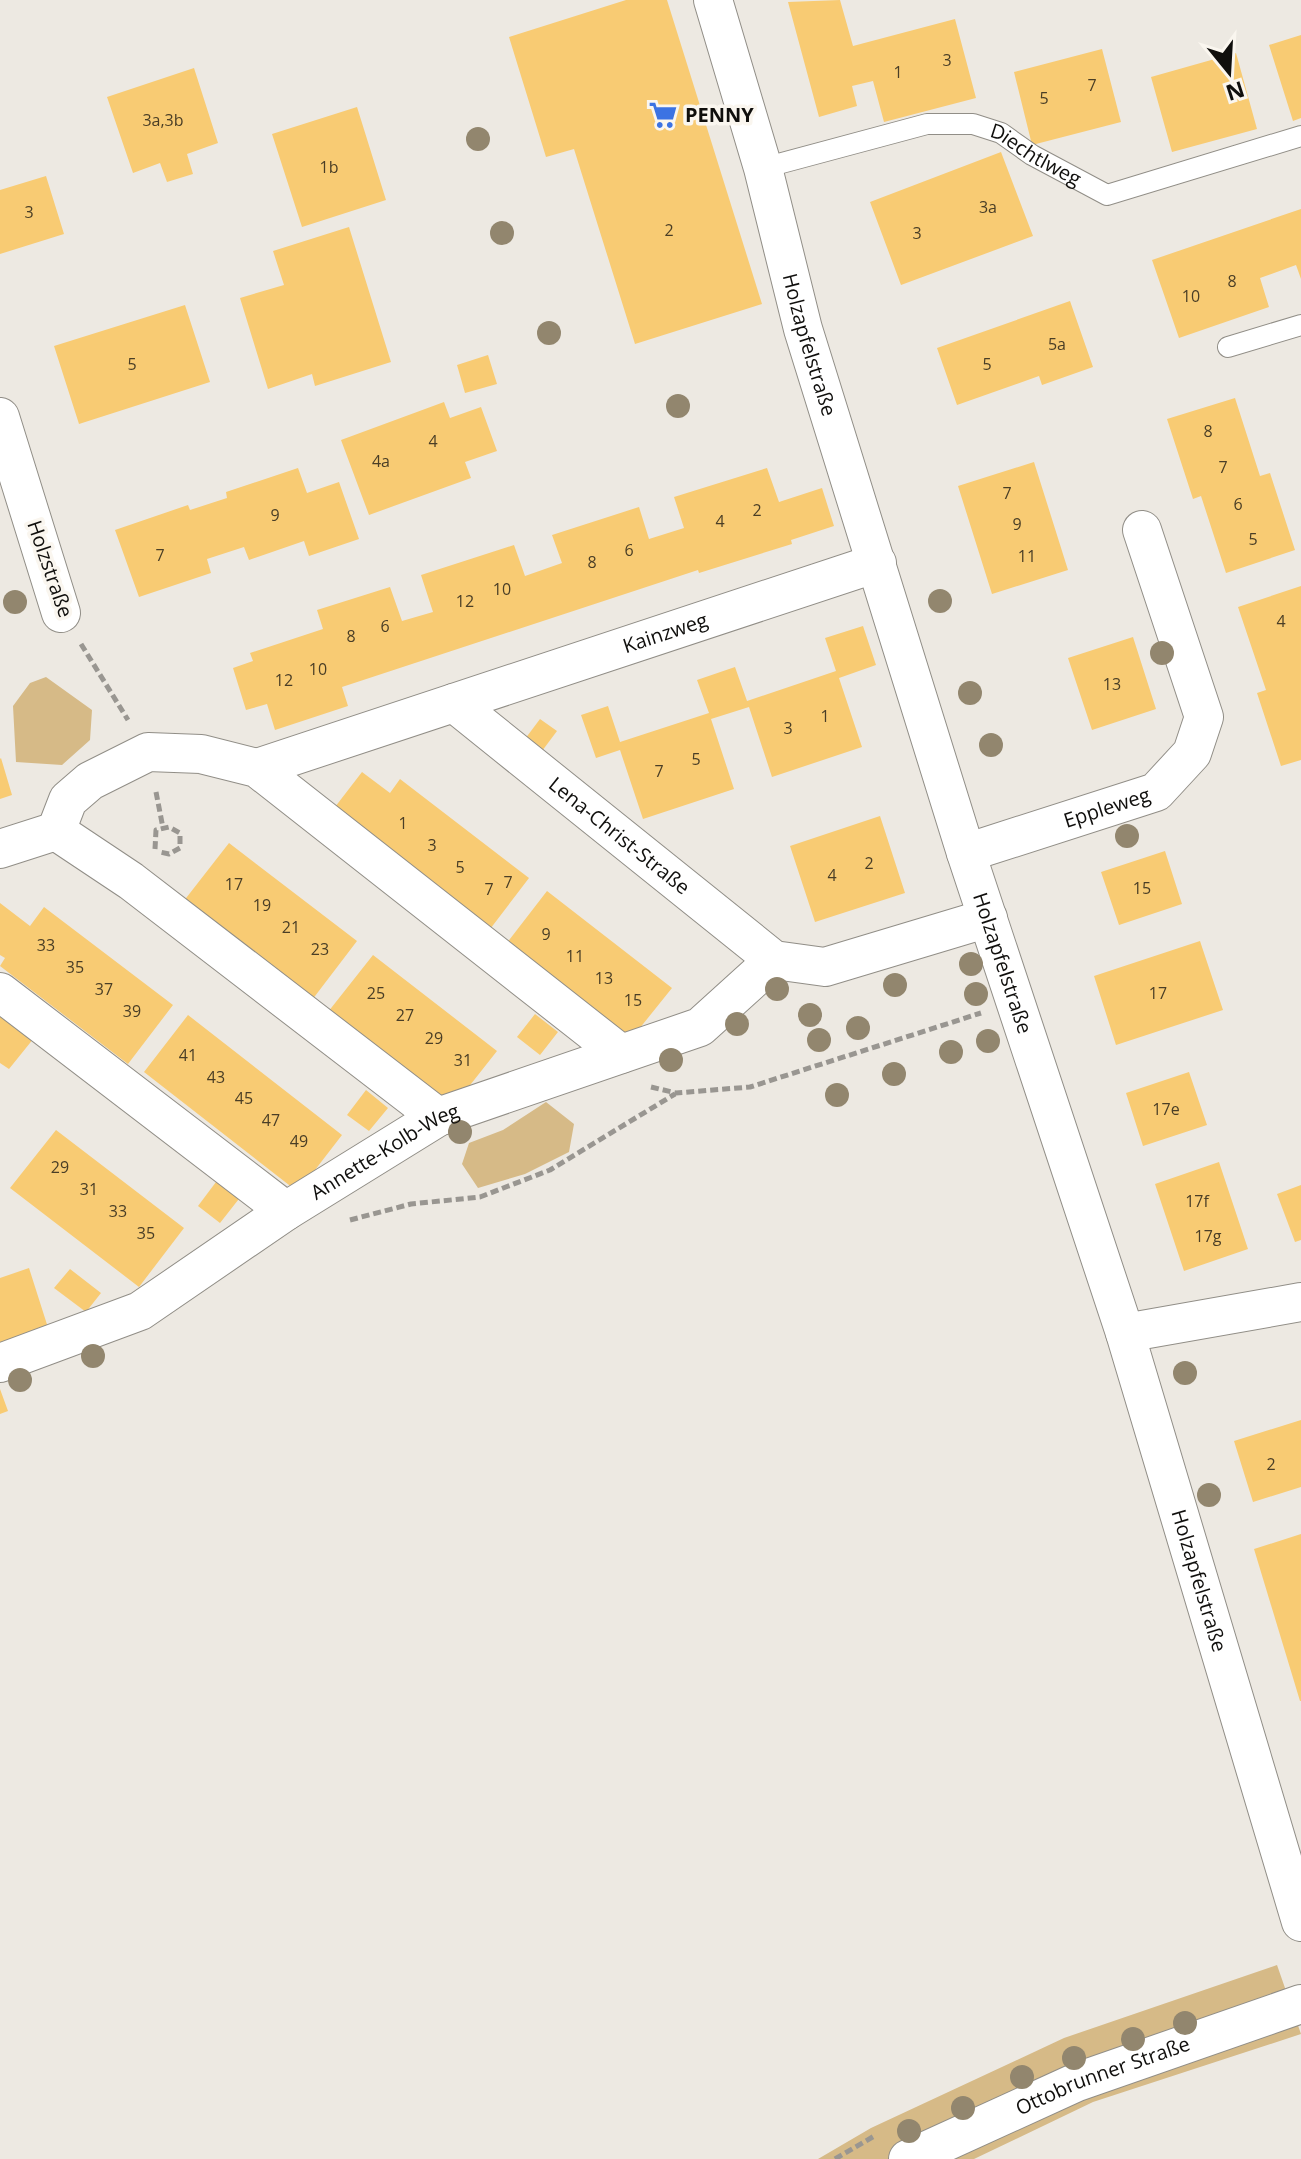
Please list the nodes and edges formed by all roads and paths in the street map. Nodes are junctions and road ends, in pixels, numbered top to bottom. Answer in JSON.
{"nodes":[{"id":1,"x":713,"y":0,"type":"edge"},
{"id":2,"x":1301,"y":136,"type":"edge"},
{"id":3,"x":763,"y":168,"type":"junction"},
{"id":4,"x":1301,"y":325,"type":"edge"},
{"id":5,"x":1228,"y":347,"type":"dead end"},
{"id":6,"x":0,"y":417,"type":"edge"},
{"id":7,"x":1142,"y":530,"type":"dead end"},
{"id":8,"x":877,"y":563,"type":"junction"},
{"id":9,"x":61,"y":613,"type":"joint"},
{"id":10,"x":454,"y":703,"type":"junction"},
{"id":11,"x":148,"y":752,"type":"junction"},
{"id":12,"x":257,"y":768,"type":"junction"},
{"id":13,"x":157,"y":796,"type":"dead end"},
{"id":14,"x":163,"y":828,"type":"junction"},
{"id":15,"x":56,"y":831,"type":"junction"},
{"id":16,"x":0,"y":849,"type":"edge"},
{"id":17,"x":966,"y":853,"type":"junction"},
{"id":18,"x":988,"y":918,"type":"junction"},
{"id":19,"x":774,"y":960,"type":"junction"},
{"id":20,"x":0,"y":992,"type":"edge"},
{"id":21,"x":1016,"y":1002,"type":"junction"},
{"id":22,"x":621,"y":1054,"type":"junction"},
{"id":23,"x":648,"y":1086,"type":"dead end"},
{"id":24,"x":676,"y":1093,"type":"junction"},
{"id":25,"x":438,"y":1117,"type":"junction"},
{"id":26,"x":286,"y":1211,"type":"junction"},
{"id":27,"x":1301,"y":1302,"type":"edge"},
{"id":28,"x":1125,"y":1333,"type":"junction"},
{"id":29,"x":0,"y":1363,"type":"edge"},
{"id":30,"x":1301,"y":1922,"type":"edge"},
{"id":31,"x":1301,"y":2004,"type":"edge"},
{"id":32,"x":908,"y":2159,"type":"edge"}],
"edges":[{"from":1,"to":3,"type":"street","name":"Holzapfelstraße"},
{"from":2,"to":3,"type":"lane","name":"Diechtlweg"},
{"from":3,"to":8,"type":"street","name":"Holzapfelstraße"},
{"from":4,"to":5,"type":"lane"},
{"from":6,"to":9,"type":"street","name":"Holzstraße"},
{"from":7,"to":17,"type":"street","name":"Eppleweg"},
{"from":8,"to":10,"type":"street","name":"Kainzweg"},
{"from":8,"to":17,"type":"street","name":"Holzapfelstraße"},
{"from":9,"to":11,"type":"path","name":"Holzstraße"},
{"from":10,"to":12,"type":"street"},
{"from":10,"to":19,"type":"street","name":"Lena-Christ-Straße"},
{"from":11,"to":12,"type":"street"},
{"from":11,"to":15,"type":"street"},
{"from":12,"to":22,"type":"street"},
{"from":13,"to":14,"type":"path"},
{"from":14,"to":14,"type":"path"},
{"from":15,"to":16,"type":"street"},
{"from":15,"to":25,"type":"street"},
{"from":17,"to":18,"type":"street","name":"Holzapfelstraße"},
{"from":18,"to":19,"type":"street"},
{"from":18,"to":21,"type":"street","name":"Holzapfelstraße"},
{"from":19,"to":22,"type":"street","name":"Annette-Kolb-Weg"},
{"from":20,"to":26,"type":"street"},
{"from":21,"to":24,"type":"path"},
{"from":21,"to":28,"type":"street","name":"Holzapfelstraße"},
{"from":22,"to":25,"type":"street","name":"Annette-Kolb-Weg"},
{"from":23,"to":24,"type":"path"},
{"from":24,"to":26,"type":"path"},
{"from":25,"to":26,"type":"street","name":"Annette-Kolb-Weg"},
{"from":26,"to":29,"type":"street","name":"Annette-Kolb-Weg"},
{"from":27,"to":28,"type":"street"},
{"from":28,"to":30,"type":"street","name":"Holzapfelstraße"},
{"from":31,"to":32,"type":"street","name":"Ottobrunner Straße"}]}
